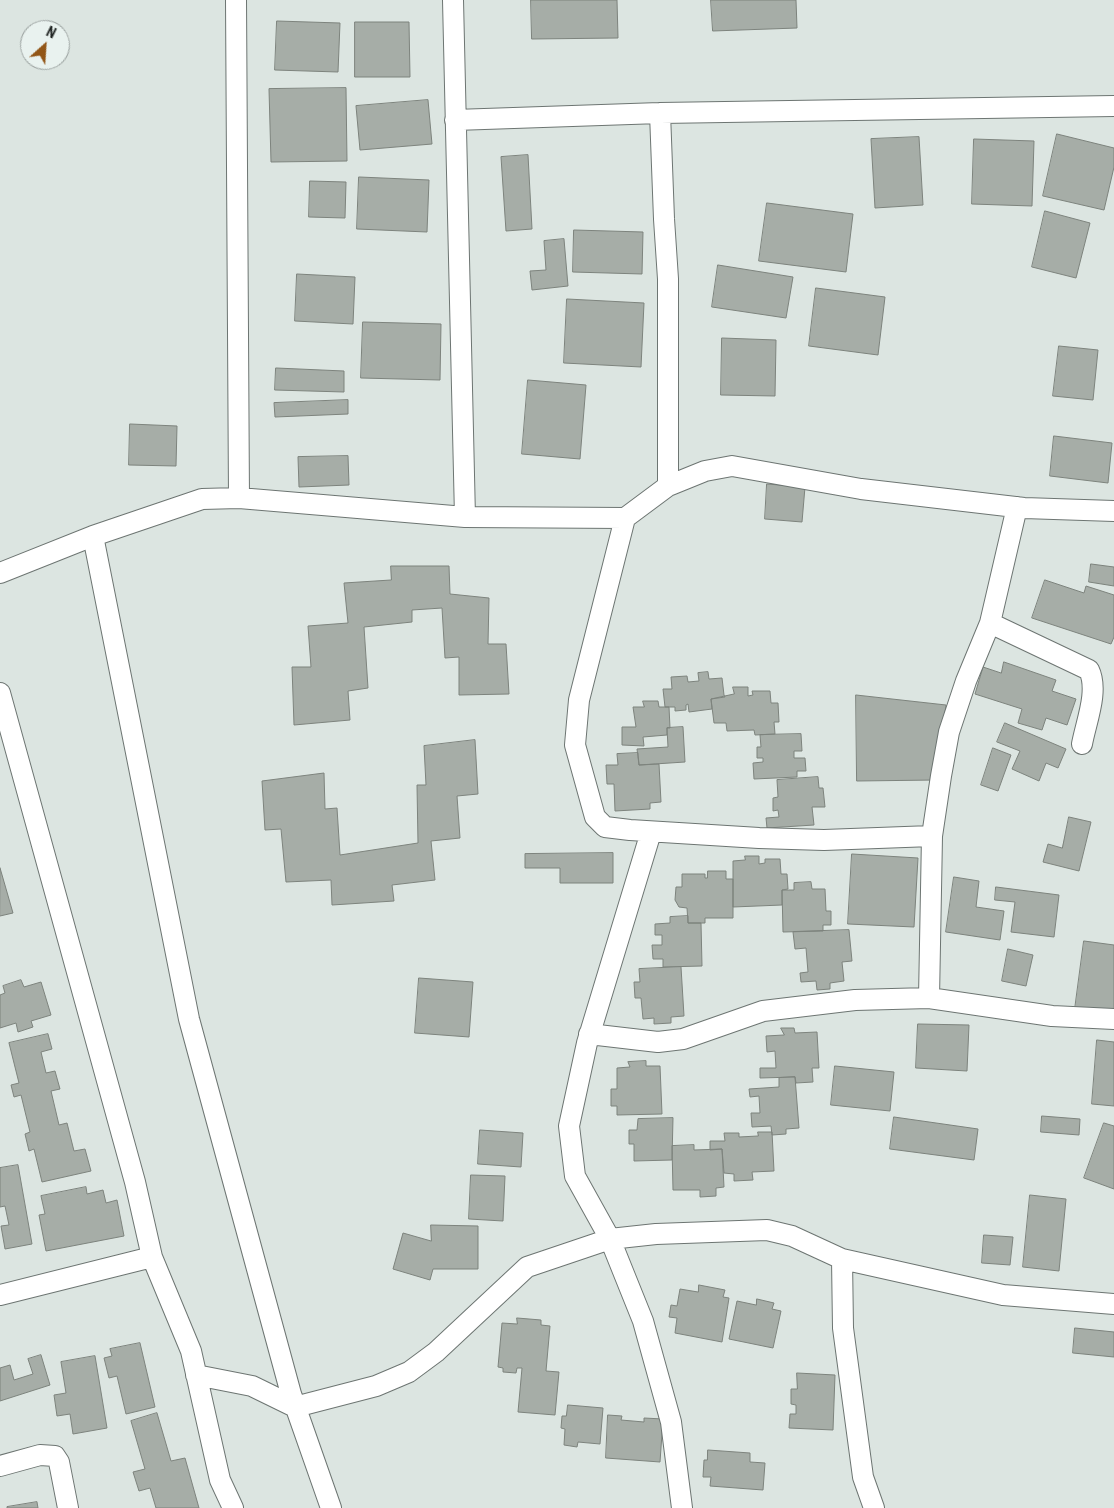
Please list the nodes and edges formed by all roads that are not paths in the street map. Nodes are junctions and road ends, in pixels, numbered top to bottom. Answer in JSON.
{"nodes":[{"id":1,"x":236,"y":0,"type":"edge"},
{"id":2,"x":453,"y":0,"type":"edge"},
{"id":3,"x":1114,"y":106,"type":"edge"},
{"id":4,"x":660,"y":113,"type":"junction"},
{"id":5,"x":456,"y":120,"type":"junction"},
{"id":6,"x":668,"y":486,"type":"junction"},
{"id":7,"x":239,"y":498,"type":"junction"},
{"id":8,"x":1017,"y":507,"type":"junction"},
{"id":9,"x":1114,"y":511,"type":"edge"},
{"id":10,"x":465,"y":517,"type":"junction"},
{"id":11,"x":625,"y":518,"type":"junction"},
{"id":12,"x":93,"y":536,"type":"junction"},
{"id":13,"x":0,"y":573,"type":"edge"},
{"id":14,"x":990,"y":623,"type":"junction"},
{"id":15,"x":0,"y":693,"type":"edge"},
{"id":16,"x":1082,"y":744,"type":"dead end"},
{"id":17,"x":651,"y":832,"type":"junction"},
{"id":18,"x":932,"y":836,"type":"junction"},
{"id":19,"x":929,"y":998,"type":"junction"},
{"id":20,"x":1114,"y":1020,"type":"edge"},
{"id":21,"x":589,"y":1034,"type":"junction"},
{"id":22,"x":610,"y":1239,"type":"junction"},
{"id":23,"x":152,"y":1257,"type":"junction"},
{"id":24,"x":842,"y":1259,"type":"junction"},
{"id":25,"x":0,"y":1295,"type":"edge"},
{"id":26,"x":1114,"y":1304,"type":"edge"},
{"id":27,"x":196,"y":1375,"type":"junction"},
{"id":28,"x":295,"y":1407,"type":"junction"},
{"id":29,"x":0,"y":1466,"type":"edge"},
{"id":30,"x":68,"y":1508,"type":"edge"},
{"id":31,"x":233,"y":1508,"type":"edge"},
{"id":32,"x":330,"y":1508,"type":"edge"},
{"id":33,"x":682,"y":1508,"type":"edge"},
{"id":34,"x":874,"y":1508,"type":"edge"}],
"edges":[{"from":1,"to":7,"type":"street"},
{"from":2,"to":5,"type":"street"},
{"from":3,"to":4,"type":"street"},
{"from":4,"to":5,"type":"street"},
{"from":4,"to":6,"type":"street"},
{"from":5,"to":10,"type":"street"},
{"from":6,"to":8,"type":"street"},
{"from":6,"to":11,"type":"street"},
{"from":7,"to":10,"type":"street"},
{"from":7,"to":12,"type":"street"},
{"from":8,"to":9,"type":"street"},
{"from":8,"to":14,"type":"street"},
{"from":10,"to":11,"type":"street"},
{"from":11,"to":17,"type":"street"},
{"from":12,"to":13,"type":"street"},
{"from":12,"to":28,"type":"street"},
{"from":14,"to":16,"type":"street"},
{"from":14,"to":18,"type":"street"},
{"from":15,"to":23,"type":"street"},
{"from":17,"to":18,"type":"street"},
{"from":17,"to":21,"type":"street"},
{"from":18,"to":19,"type":"street"},
{"from":19,"to":20,"type":"street"},
{"from":19,"to":21,"type":"street"},
{"from":21,"to":22,"type":"street"},
{"from":22,"to":24,"type":"street"},
{"from":22,"to":28,"type":"street"},
{"from":22,"to":33,"type":"street"},
{"from":23,"to":25,"type":"street"},
{"from":23,"to":27,"type":"street"},
{"from":24,"to":26,"type":"street"},
{"from":24,"to":34,"type":"street"},
{"from":27,"to":28,"type":"street"},
{"from":27,"to":31,"type":"street"},
{"from":28,"to":32,"type":"street"},
{"from":29,"to":30,"type":"street"}]}
